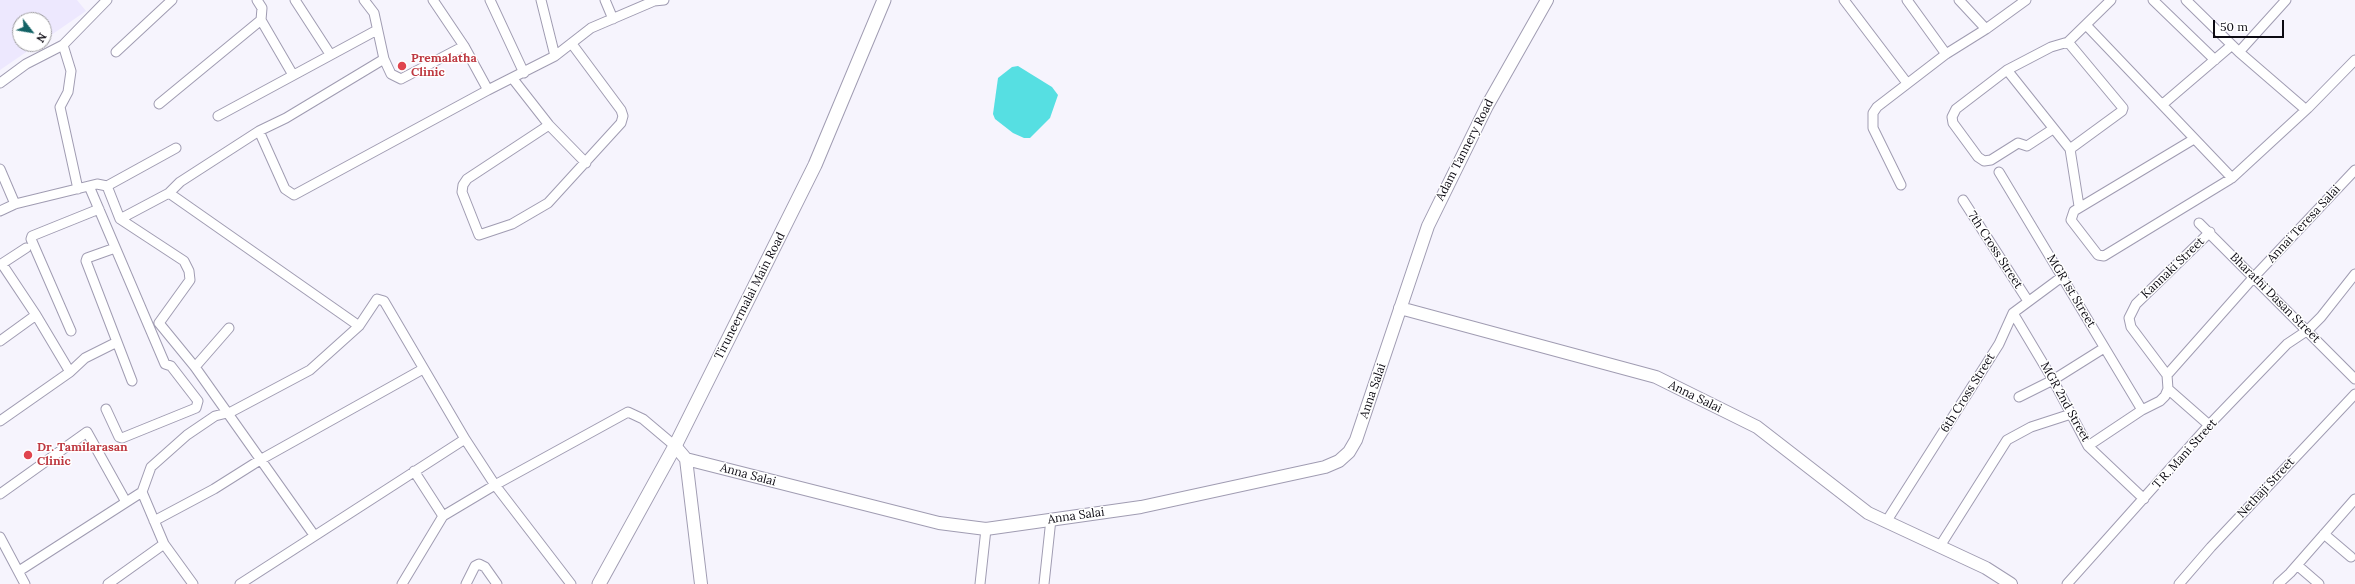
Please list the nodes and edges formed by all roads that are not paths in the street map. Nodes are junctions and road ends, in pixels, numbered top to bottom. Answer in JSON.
{"nodes":[{"id":1,"x":107,"y":0,"type":"edge"},
{"id":2,"x":172,"y":0,"type":"edge"},
{"id":3,"x":257,"y":0,"type":"edge"},
{"id":4,"x":295,"y":0,"type":"edge"},
{"id":5,"x":364,"y":0,"type":"edge"},
{"id":6,"x":433,"y":0,"type":"edge"},
{"id":7,"x":490,"y":0,"type":"edge"},
{"id":8,"x":541,"y":0,"type":"edge"},
{"id":9,"x":606,"y":0,"type":"edge"},
{"id":10,"x":664,"y":0,"type":"edge"},
{"id":11,"x":884,"y":0,"type":"edge"},
{"id":12,"x":1547,"y":0,"type":"edge"},
{"id":13,"x":1844,"y":0,"type":"edge"},
{"id":14,"x":1907,"y":0,"type":"edge"},
{"id":15,"x":1959,"y":0,"type":"edge"},
{"id":16,"x":2026,"y":0,"type":"edge"},
{"id":17,"x":2111,"y":0,"type":"edge"},
{"id":18,"x":2153,"y":0,"type":"edge"},
{"id":19,"x":2186,"y":0,"type":"edge"},
{"id":20,"x":2286,"y":0,"type":"edge"},
{"id":21,"x":2014,"y":3,"type":"edge"},
{"id":22,"x":613,"y":18,"type":"junction"},
{"id":23,"x":260,"y":20,"type":"junction"},
{"id":24,"x":2087,"y":26,"type":"junction"},
{"id":25,"x":1986,"y":29,"type":"junction"},
{"id":26,"x":377,"y":30,"type":"junction"},
{"id":27,"x":2068,"y":42,"type":"junction"},
{"id":28,"x":572,"y":44,"type":"junction"},
{"id":29,"x":63,"y":45,"type":"junction"},
{"id":30,"x":2232,"y":45,"type":"junction"},
{"id":31,"x":464,"y":46,"type":"junction"},
{"id":32,"x":116,"y":52,"type":"dead end"},
{"id":33,"x":2239,"y":52,"type":"junction"},
{"id":34,"x":330,"y":54,"type":"junction"},
{"id":35,"x":1946,"y":54,"type":"junction"},
{"id":36,"x":556,"y":56,"type":"junction"},
{"id":37,"x":384,"y":59,"type":"junction"},
{"id":38,"x":2215,"y":60,"type":"junction"},
{"id":39,"x":2355,"y":60,"type":"edge"},
{"id":40,"x":2007,"y":70,"type":"junction"},
{"id":41,"x":524,"y":73,"type":"junction"},
{"id":42,"x":293,"y":75,"type":"junction"},
{"id":43,"x":514,"y":79,"type":"junction"},
{"id":44,"x":0,"y":83,"type":"edge"},
{"id":45,"x":1907,"y":83,"type":"junction"},
{"id":46,"x":488,"y":90,"type":"junction"},
{"id":47,"x":159,"y":104,"type":"dead end"},
{"id":48,"x":2163,"y":104,"type":"junction"},
{"id":49,"x":2305,"y":109,"type":"junction"},
{"id":50,"x":218,"y":116,"type":"dead end"},
{"id":51,"x":549,"y":125,"type":"junction"},
{"id":52,"x":2054,"y":128,"type":"junction"},
{"id":53,"x":259,"y":131,"type":"junction"},
{"id":54,"x":2194,"y":139,"type":"junction"},
{"id":55,"x":176,"y":148,"type":"dead end"},
{"id":56,"x":2070,"y":149,"type":"junction"},
{"id":57,"x":586,"y":163,"type":"junction"},
{"id":58,"x":0,"y":169,"type":"edge"},
{"id":59,"x":2355,"y":170,"type":"edge"},
{"id":60,"x":1999,"y":172,"type":"dead end"},
{"id":61,"x":2232,"y":178,"type":"junction"},
{"id":62,"x":1901,"y":185,"type":"dead end"},
{"id":63,"x":89,"y":186,"type":"junction"},
{"id":64,"x":107,"y":186,"type":"junction"},
{"id":65,"x":78,"y":189,"type":"junction"},
{"id":66,"x":169,"y":194,"type":"junction"},
{"id":67,"x":1963,"y":200,"type":"dead end"},
{"id":68,"x":15,"y":204,"type":"junction"},
{"id":69,"x":2079,"y":206,"type":"junction"},
{"id":70,"x":99,"y":209,"type":"junction"},
{"id":71,"x":0,"y":211,"type":"edge"},
{"id":72,"x":120,"y":219,"type":"junction"},
{"id":73,"x":2199,"y":223,"type":"dead end"},
{"id":74,"x":2210,"y":232,"type":"junction"},
{"id":75,"x":26,"y":248,"type":"dead end"},
{"id":76,"x":115,"y":248,"type":"junction"},
{"id":77,"x":1,"y":265,"type":"edge"},
{"id":78,"x":2355,"y":274,"type":"edge"},
{"id":79,"x":2062,"y":276,"type":"junction"},
{"id":80,"x":2253,"y":278,"type":"junction"},
{"id":81,"x":2028,"y":301,"type":"junction"},
{"id":82,"x":1400,"y":308,"type":"junction"},
{"id":83,"x":2014,"y":313,"type":"junction"},
{"id":84,"x":36,"y":315,"type":"junction"},
{"id":85,"x":359,"y":326,"type":"junction"},
{"id":86,"x":229,"y":328,"type":"dead end"},
{"id":87,"x":2308,"y":330,"type":"junction"},
{"id":88,"x":71,"y":331,"type":"dead end"},
{"id":89,"x":0,"y":341,"type":"edge"},
{"id":90,"x":118,"y":342,"type":"junction"},
{"id":91,"x":2104,"y":348,"type":"junction"},
{"id":92,"x":194,"y":367,"type":"junction"},
{"id":93,"x":423,"y":369,"type":"junction"},
{"id":94,"x":70,"y":372,"type":"junction"},
{"id":95,"x":2353,"y":374,"type":"edge"},
{"id":96,"x":2168,"y":375,"type":"junction"},
{"id":97,"x":2053,"y":380,"type":"junction"},
{"id":98,"x":132,"y":381,"type":"dead end"},
{"id":99,"x":2168,"y":389,"type":"junction"},
{"id":100,"x":2355,"y":394,"type":"edge"},
{"id":101,"x":2019,"y":397,"type":"dead end"},
{"id":102,"x":106,"y":409,"type":"dead end"},
{"id":103,"x":2142,"y":410,"type":"junction"},
{"id":104,"x":227,"y":414,"type":"junction"},
{"id":105,"x":2071,"y":414,"type":"junction"},
{"id":106,"x":0,"y":421,"type":"edge"},
{"id":107,"x":2209,"y":425,"type":"junction"},
{"id":108,"x":465,"y":440,"type":"junction"},
{"id":109,"x":675,"y":446,"type":"junction"},
{"id":110,"x":2088,"y":446,"type":"junction"},
{"id":111,"x":686,"y":459,"type":"junction"},
{"id":112,"x":260,"y":460,"type":"junction"},
{"id":113,"x":414,"y":471,"type":"junction"},
{"id":114,"x":494,"y":485,"type":"junction"},
{"id":115,"x":142,"y":492,"type":"junction"},
{"id":116,"x":0,"y":494,"type":"edge"},
{"id":117,"x":2355,"y":499,"type":"edge"},
{"id":118,"x":2144,"y":500,"type":"junction"},
{"id":119,"x":126,"y":502,"type":"junction"},
{"id":120,"x":443,"y":516,"type":"junction"},
{"id":121,"x":1051,"y":519,"type":"junction"},
{"id":122,"x":154,"y":521,"type":"junction"},
{"id":123,"x":1886,"y":522,"type":"junction"},
{"id":124,"x":986,"y":530,"type":"junction"},
{"id":125,"x":2324,"y":534,"type":"junction"},
{"id":126,"x":314,"y":535,"type":"junction"},
{"id":127,"x":0,"y":536,"type":"edge"},
{"id":128,"x":164,"y":544,"type":"junction"},
{"id":129,"x":1940,"y":546,"type":"junction"},
{"id":130,"x":2352,"y":557,"type":"dead end"},
{"id":131,"x":2297,"y":565,"type":"junction"},
{"id":132,"x":19,"y":571,"type":"junction"},
{"id":133,"x":26,"y":584,"type":"edge"},
{"id":134,"x":108,"y":584,"type":"edge"},
{"id":135,"x":193,"y":584,"type":"edge"},
{"id":136,"x":240,"y":584,"type":"edge"},
{"id":137,"x":402,"y":584,"type":"edge"},
{"id":138,"x":466,"y":584,"type":"edge"},
{"id":139,"x":497,"y":584,"type":"edge"},
{"id":140,"x":571,"y":584,"type":"edge"},
{"id":141,"x":599,"y":584,"type":"edge"},
{"id":142,"x":701,"y":584,"type":"edge"},
{"id":143,"x":980,"y":584,"type":"edge"},
{"id":144,"x":1044,"y":584,"type":"edge"},
{"id":145,"x":2011,"y":584,"type":"edge"},
{"id":146,"x":2067,"y":584,"type":"edge"},
{"id":147,"x":2179,"y":584,"type":"edge"},
{"id":148,"x":2278,"y":584,"type":"edge"},
{"id":149,"x":2319,"y":584,"type":"edge"}],
"edges":[{"from":1,"to":29,"type":"street"},
{"from":2,"to":32,"type":"street"},
{"from":3,"to":23,"type":"street"},
{"from":4,"to":34,"type":"street"},
{"from":5,"to":26,"type":"street"},
{"from":6,"to":31,"type":"street"},
{"from":7,"to":41,"type":"street"},
{"from":8,"to":36,"type":"street"},
{"from":9,"to":22,"type":"street"},
{"from":10,"to":22,"type":"street"},
{"from":11,"to":109,"type":"main road","name":"Tiruneermalai Main Road"},
{"from":12,"to":82,"type":"street","name":"Adam Tannery Road"},
{"from":13,"to":45,"type":"street"},
{"from":14,"to":35,"type":"street"},
{"from":15,"to":25,"type":"street"},
{"from":16,"to":21,"type":"street"},
{"from":17,"to":24,"type":"street"},
{"from":18,"to":38,"type":"street"},
{"from":19,"to":30,"type":"street"},
{"from":20,"to":33,"type":"street"},
{"from":21,"to":25,"type":"street"},
{"from":22,"to":28,"type":"street"},
{"from":23,"to":42,"type":"street"},
{"from":23,"to":47,"type":"street"},
{"from":24,"to":27,"type":"street"},
{"from":24,"to":48,"type":"street"},
{"from":25,"to":35,"type":"street"},
{"from":26,"to":34,"type":"street"},
{"from":26,"to":37,"type":"street"},
{"from":27,"to":40,"type":"street"},
{"from":27,"to":56,"type":"street"},
{"from":28,"to":36,"type":"street"},
{"from":28,"to":57,"type":"street"},
{"from":29,"to":44,"type":"street"},
{"from":29,"to":65,"type":"street"},
{"from":30,"to":33,"type":"street"},
{"from":30,"to":38,"type":"street"},
{"from":31,"to":37,"type":"street"},
{"from":31,"to":46,"type":"street"},
{"from":33,"to":49,"type":"street"},
{"from":34,"to":42,"type":"street"},
{"from":35,"to":45,"type":"street"},
{"from":36,"to":41,"type":"street"},
{"from":37,"to":53,"type":"street"},
{"from":38,"to":48,"type":"street"},
{"from":39,"to":49,"type":"street"},
{"from":40,"to":52,"type":"street"},
{"from":40,"to":52,"type":"street"},
{"from":41,"to":43,"type":"street"},
{"from":42,"to":50,"type":"street"},
{"from":43,"to":46,"type":"street"},
{"from":43,"to":51,"type":"street"},
{"from":45,"to":62,"type":"street"},
{"from":46,"to":53,"type":"street"},
{"from":48,"to":54,"type":"street"},
{"from":49,"to":61,"type":"street"},
{"from":51,"to":57,"type":"street"},
{"from":51,"to":57,"type":"street"},
{"from":52,"to":56,"type":"street"},
{"from":53,"to":66,"type":"street"},
{"from":54,"to":61,"type":"street"},
{"from":54,"to":69,"type":"street"},
{"from":55,"to":64,"type":"street"},
{"from":56,"to":69,"type":"street"},
{"from":58,"to":68,"type":"street"},
{"from":59,"to":80,"type":"street","name":"Annai Teresa Salai"},
{"from":60,"to":79,"type":"street","name":"MGR 1st Street"},
{"from":61,"to":69,"type":"street"},
{"from":63,"to":64,"type":"street"},
{"from":63,"to":65,"type":"street"},
{"from":63,"to":70,"type":"street"},
{"from":64,"to":72,"type":"street"},
{"from":65,"to":68,"type":"street"},
{"from":66,"to":72,"type":"street"},
{"from":66,"to":85,"type":"street"},
{"from":67,"to":81,"type":"street","name":"7th Cross Street"},
{"from":68,"to":71,"type":"street"},
{"from":70,"to":76,"type":"street"},
{"from":70,"to":88,"type":"street"},
{"from":72,"to":92,"type":"street"},
{"from":73,"to":74,"type":"street","name":"Bharathi Dasan Street"},
{"from":74,"to":80,"type":"street","name":"Bharathi Dasan Street"},
{"from":74,"to":96,"type":"street","name":"Kannaki Street"},
{"from":75,"to":77,"type":"street"},
{"from":76,"to":90,"type":"street"},
{"from":76,"to":102,"type":"street"},
{"from":77,"to":84,"type":"street"},
{"from":78,"to":87,"type":"street","name":"T.R. Mani Street"},
{"from":79,"to":81,"type":"street","name":"6th Cross Street"},
{"from":79,"to":91,"type":"street","name":"MGR 1st Street"},
{"from":80,"to":87,"type":"street","name":"Bharathi Dasan Street"},
{"from":80,"to":96,"type":"street","name":"Annai Teresa Salai"},
{"from":81,"to":83,"type":"street","name":"6th Cross Street"},
{"from":82,"to":121,"type":"street","name":"Anna Salai"},
{"from":82,"to":123,"type":"street","name":"Anna Salai"},
{"from":83,"to":97,"type":"street","name":"MGR 2nd Street"},
{"from":83,"to":123,"type":"street","name":"6th Cross Street"},
{"from":84,"to":89,"type":"street"},
{"from":84,"to":94,"type":"street"},
{"from":85,"to":93,"type":"street"},
{"from":85,"to":104,"type":"street"},
{"from":86,"to":92,"type":"street"},
{"from":87,"to":95,"type":"street","name":"Bharathi Dasan Street"},
{"from":87,"to":107,"type":"street","name":"T.R. Mani Street"},
{"from":90,"to":94,"type":"street"},
{"from":90,"to":98,"type":"street"},
{"from":91,"to":97,"type":"street"},
{"from":91,"to":103,"type":"street","name":"MGR 1st Street"},
{"from":92,"to":104,"type":"street"},
{"from":93,"to":108,"type":"street"},
{"from":93,"to":112,"type":"street"},
{"from":94,"to":106,"type":"street"},
{"from":96,"to":99,"type":"street"},
{"from":97,"to":101,"type":"street"},
{"from":97,"to":105,"type":"street","name":"MGR 2nd Street"},
{"from":99,"to":103,"type":"street"},
{"from":99,"to":107,"type":"street"},
{"from":100,"to":147,"type":"street","name":"Nethaji Street"},
{"from":103,"to":110,"type":"street"},
{"from":104,"to":112,"type":"street"},
{"from":104,"to":115,"type":"street"},
{"from":105,"to":110,"type":"street","name":"MGR 2nd Street"},
{"from":105,"to":129,"type":"street"},
{"from":107,"to":118,"type":"street","name":"T.R. Mani Street"},
{"from":108,"to":113,"type":"street"},
{"from":108,"to":114,"type":"street"},
{"from":109,"to":111,"type":"street"},
{"from":109,"to":114,"type":"street"},
{"from":109,"to":141,"type":"main road","name":"Tiruneermalai Main Road"},
{"from":110,"to":118,"type":"street","name":"MGR 2nd Street"},
{"from":111,"to":124,"type":"street","name":"Anna Salai"},
{"from":111,"to":142,"type":"street"},
{"from":112,"to":122,"type":"street"},
{"from":112,"to":126,"type":"street"},
{"from":113,"to":120,"type":"street"},
{"from":113,"to":126,"type":"street"},
{"from":114,"to":120,"type":"street"},
{"from":114,"to":140,"type":"street"},
{"from":115,"to":119,"type":"street"},
{"from":115,"to":122,"type":"street"},
{"from":116,"to":119,"type":"street"},
{"from":117,"to":125,"type":"street"},
{"from":118,"to":146,"type":"street","name":"T.R. Mani Street"},
{"from":119,"to":132,"type":"street"},
{"from":120,"to":137,"type":"street"},
{"from":121,"to":124,"type":"street","name":"Anna Salai"},
{"from":121,"to":144,"type":"street"},
{"from":122,"to":128,"type":"street"},
{"from":123,"to":129,"type":"street","name":"Anna Salai"},
{"from":124,"to":143,"type":"street"},
{"from":125,"to":130,"type":"street"},
{"from":125,"to":131,"type":"street"},
{"from":126,"to":136,"type":"street"},
{"from":127,"to":132,"type":"street"},
{"from":128,"to":134,"type":"street"},
{"from":128,"to":135,"type":"street"},
{"from":129,"to":145,"type":"street","name":"Anna Salai"},
{"from":131,"to":148,"type":"street"},
{"from":131,"to":149,"type":"street"},
{"from":132,"to":133,"type":"street"},
{"from":138,"to":139,"type":"street"}]}
